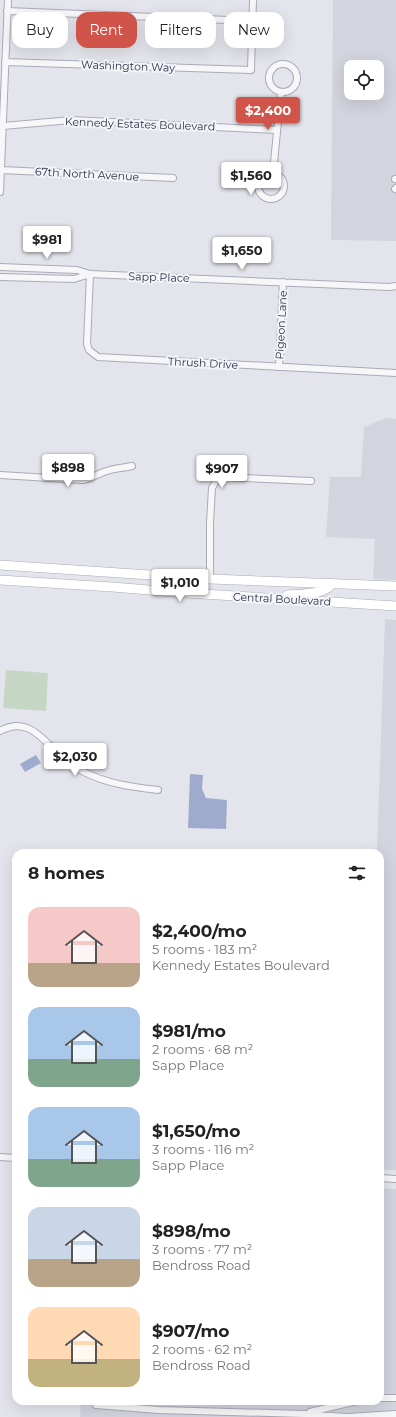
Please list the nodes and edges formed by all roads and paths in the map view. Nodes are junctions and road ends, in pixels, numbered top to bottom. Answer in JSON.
{"nodes":[{"id":1,"x":8,"y":0,"type":"edge"},
{"id":2,"x":253,"y":0,"type":"edge"},
{"id":3,"x":7,"y":11,"type":"junction"},
{"id":4,"x":253,"y":12,"type":"edge"},
{"id":5,"x":224,"y":20,"type":"edge"},
{"id":6,"x":252,"y":48,"type":"edge"},
{"id":7,"x":5,"y":62,"type":"junction"},
{"id":8,"x":281,"y":92,"type":"junction"},
{"id":9,"x":3,"y":126,"type":"junction"},
{"id":10,"x":277,"y":130,"type":"junction"},
{"id":11,"x":1,"y":170,"type":"edge"},
{"id":12,"x":273,"y":172,"type":"junction"},
{"id":13,"x":173,"y":178,"type":"dead end"},
{"id":14,"x":0,"y":192,"type":"edge"},
{"id":15,"x":0,"y":267,"type":"edge"},
{"id":16,"x":90,"y":274,"type":"junction"},
{"id":17,"x":0,"y":277,"type":"edge"},
{"id":18,"x":283,"y":282,"type":"junction"},
{"id":19,"x":396,"y":286,"type":"edge"},
{"id":20,"x":278,"y":367,"type":"junction"},
{"id":21,"x":396,"y":373,"type":"edge"},
{"id":22,"x":132,"y":466,"type":"dead end"},
{"id":23,"x":0,"y":475,"type":"edge"},
{"id":24,"x":311,"y":481,"type":"dead end"},
{"id":25,"x":0,"y":564,"type":"edge"},
{"id":26,"x":185,"y":577,"type":"junction"},
{"id":27,"x":210,"y":579,"type":"junction"},
{"id":28,"x":0,"y":580,"type":"edge"},
{"id":29,"x":332,"y":584,"type":"junction"},
{"id":30,"x":396,"y":586,"type":"edge"},
{"id":31,"x":186,"y":593,"type":"junction"},
{"id":32,"x":260,"y":598,"type":"junction"},
{"id":33,"x":396,"y":606,"type":"edge"},
{"id":34,"x":1,"y":728,"type":"edge"},
{"id":35,"x":158,"y":790,"type":"dead end"},
{"id":36,"x":0,"y":1157,"type":"edge"},
{"id":37,"x":12,"y":1158,"type":"edge"},
{"id":38,"x":384,"y":1178,"type":"edge"},
{"id":39,"x":396,"y":1179,"type":"edge"},
{"id":40,"x":384,"y":1398,"type":"edge"},
{"id":41,"x":396,"y":1398,"type":"edge"},
{"id":42,"x":106,"y":1405,"type":"edge"},
{"id":43,"x":341,"y":1405,"type":"edge"},
{"id":44,"x":305,"y":1414,"type":"junction"},
{"id":45,"x":396,"y":1414,"type":"edge"},
{"id":46,"x":346,"y":1417,"type":"edge"}],
"edges":[{"from":1,"to":3,"type":"street"},
{"from":2,"to":4,"type":"street"},
{"from":3,"to":5,"type":"street"},
{"from":3,"to":7,"type":"street"},
{"from":6,"to":7,"type":"street","name":"Washington Way"},
{"from":7,"to":9,"type":"street"},
{"from":8,"to":8,"type":"street"},
{"from":8,"to":10,"type":"street"},
{"from":9,"to":10,"type":"street","name":"Kennedy Estates Boulevard"},
{"from":9,"to":11,"type":"street"},
{"from":10,"to":12,"type":"street"},
{"from":11,"to":13,"type":"street","name":"67th North Avenue"},
{"from":11,"to":14,"type":"street"},
{"from":12,"to":12,"type":"street"},
{"from":15,"to":16,"type":"street","name":"Sapp Place"},
{"from":16,"to":17,"type":"street","name":"Sapp Place"},
{"from":16,"to":18,"type":"street","name":"Sapp Place"},
{"from":16,"to":20,"type":"street","name":"Thrush Drive"},
{"from":18,"to":19,"type":"street","name":"Sapp Place"},
{"from":18,"to":20,"type":"street","name":"Pigeon Lane"},
{"from":20,"to":21,"type":"street","name":"Thrush Drive"},
{"from":22,"to":23,"type":"street"},
{"from":24,"to":27,"type":"street"},
{"from":25,"to":26,"type":"street","name":"Central Boulevard"},
{"from":26,"to":27,"type":"street","name":"Central Boulevard"},
{"from":26,"to":31,"type":"street"},
{"from":27,"to":29,"type":"street","name":"Central Boulevard"},
{"from":28,"to":31,"type":"street","name":"Central Boulevard"},
{"from":29,"to":30,"type":"street","name":"Central Boulevard"},
{"from":29,"to":32,"type":"street"},
{"from":31,"to":32,"type":"street","name":"Central Boulevard"},
{"from":32,"to":33,"type":"street","name":"Central Boulevard"},
{"from":34,"to":35,"type":"street"},
{"from":36,"to":37,"type":"street"},
{"from":38,"to":39,"type":"street"},
{"from":40,"to":41,"type":"street"},
{"from":42,"to":44,"type":"street"},
{"from":43,"to":44,"type":"street"},
{"from":44,"to":46,"type":"street"},
{"from":45,"to":46,"type":"street"}]}
